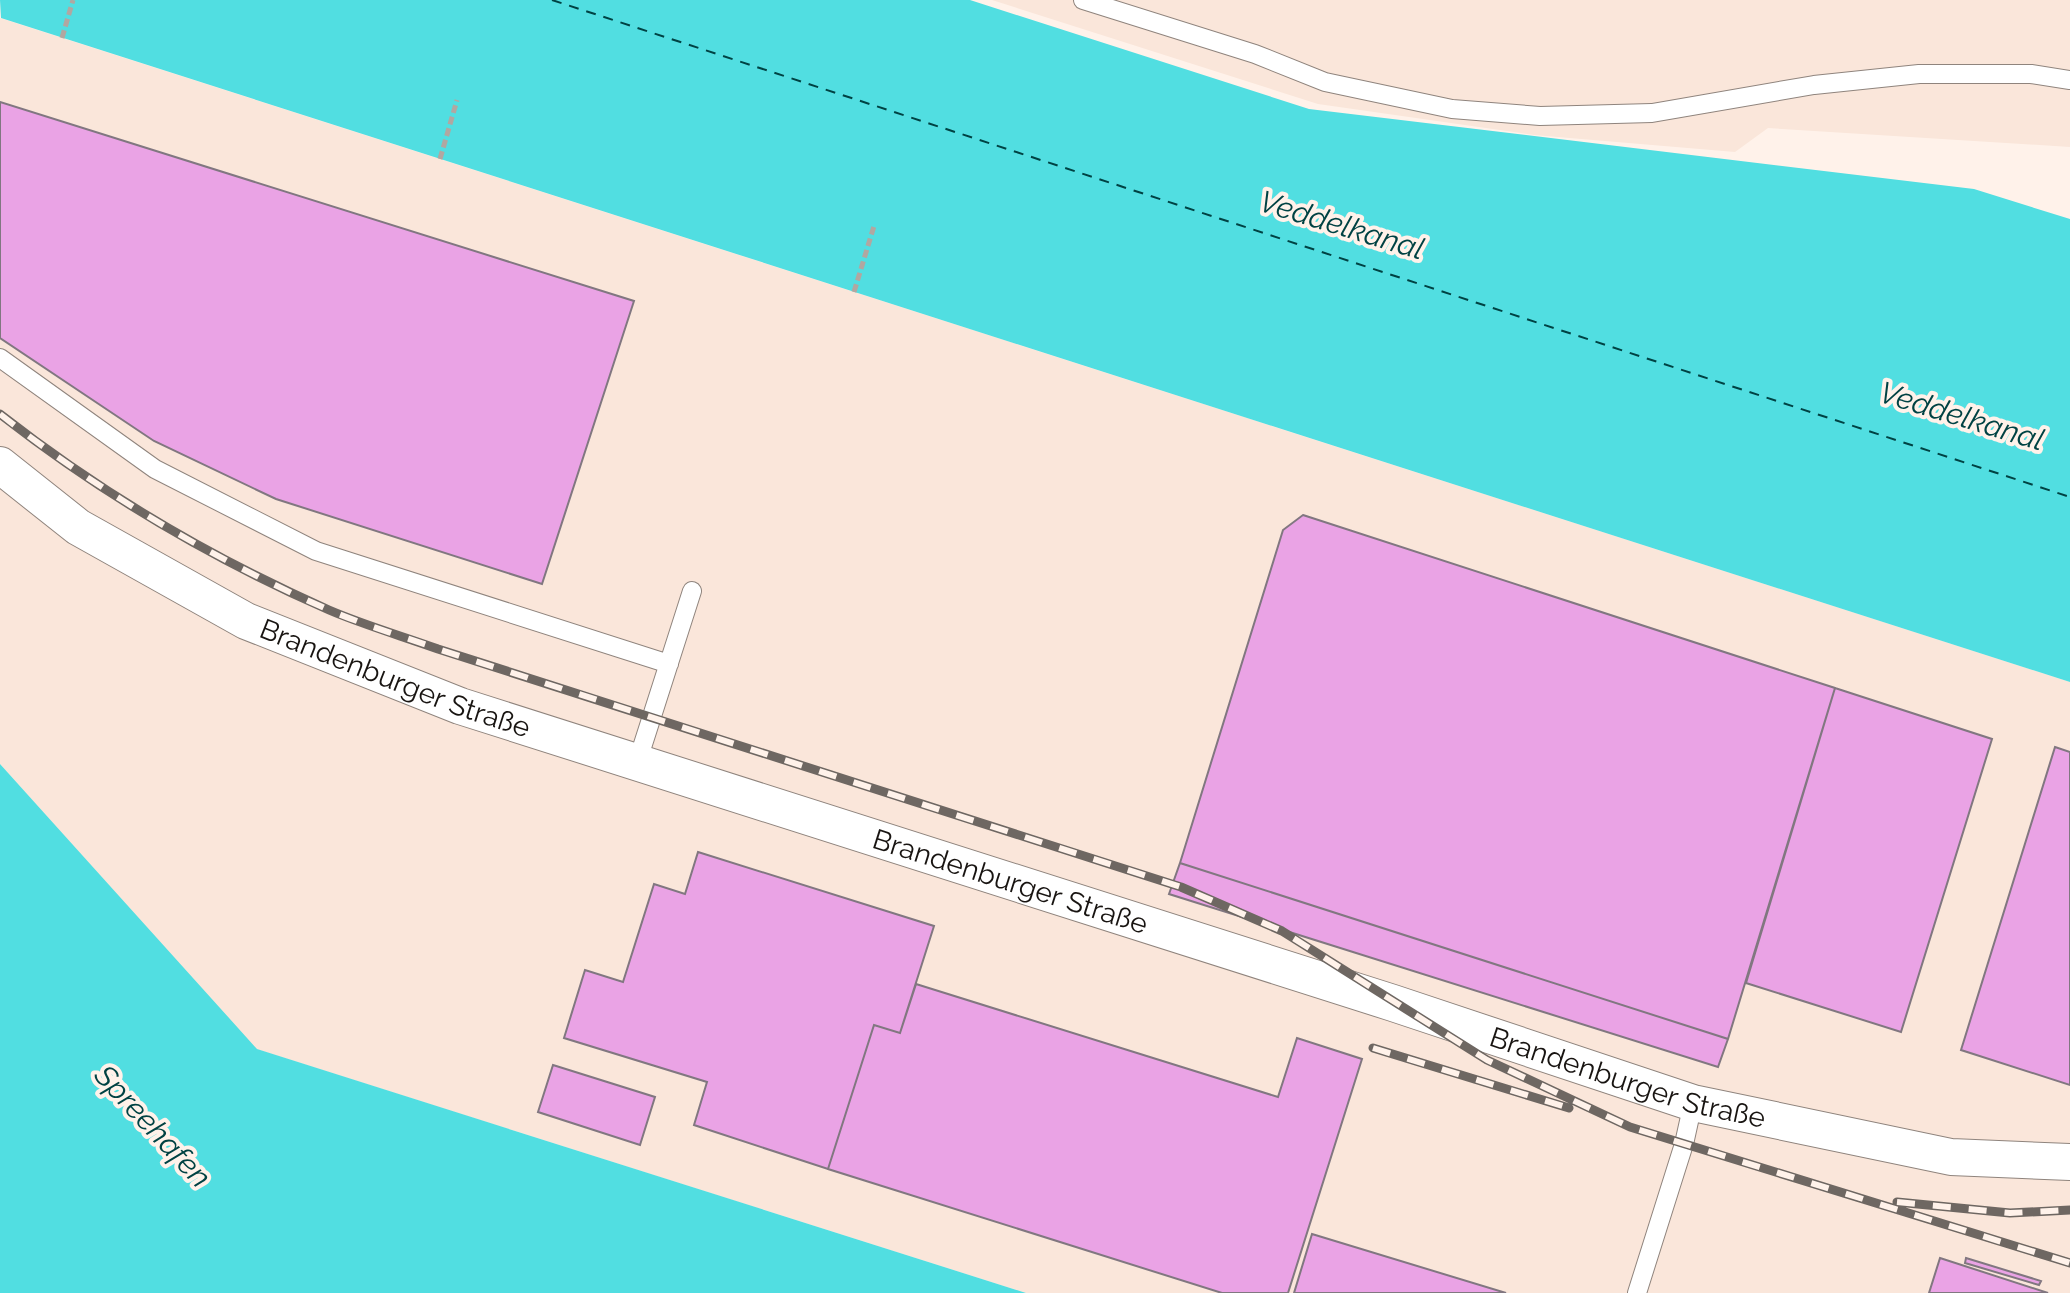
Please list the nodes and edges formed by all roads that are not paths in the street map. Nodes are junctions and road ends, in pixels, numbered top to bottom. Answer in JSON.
{"nodes":[{"id":1,"x":1083,"y":0,"type":"edge"},
{"id":2,"x":2070,"y":80,"type":"edge"},
{"id":3,"x":0,"y":358,"type":"edge"},
{"id":4,"x":0,"y":465,"type":"edge"},
{"id":5,"x":692,"y":591,"type":"dead end"},
{"id":6,"x":669,"y":664,"type":"junction"},
{"id":7,"x":637,"y":763,"type":"junction"},
{"id":8,"x":1693,"y":1103,"type":"junction"},
{"id":9,"x":2070,"y":1162,"type":"edge"},
{"id":10,"x":1637,"y":1293,"type":"edge"}],
"edges":[{"from":1,"to":2,"type":"lane"},
{"from":3,"to":6,"type":"lane"},
{"from":4,"to":7,"type":"street","name":"Brandenburger Straße"},
{"from":5,"to":6,"type":"lane"},
{"from":6,"to":7,"type":"lane"},
{"from":7,"to":8,"type":"street","name":"Brandenburger Straße"},
{"from":8,"to":9,"type":"street","name":"Brandenburger Straße"},
{"from":8,"to":10,"type":"lane"}]}
